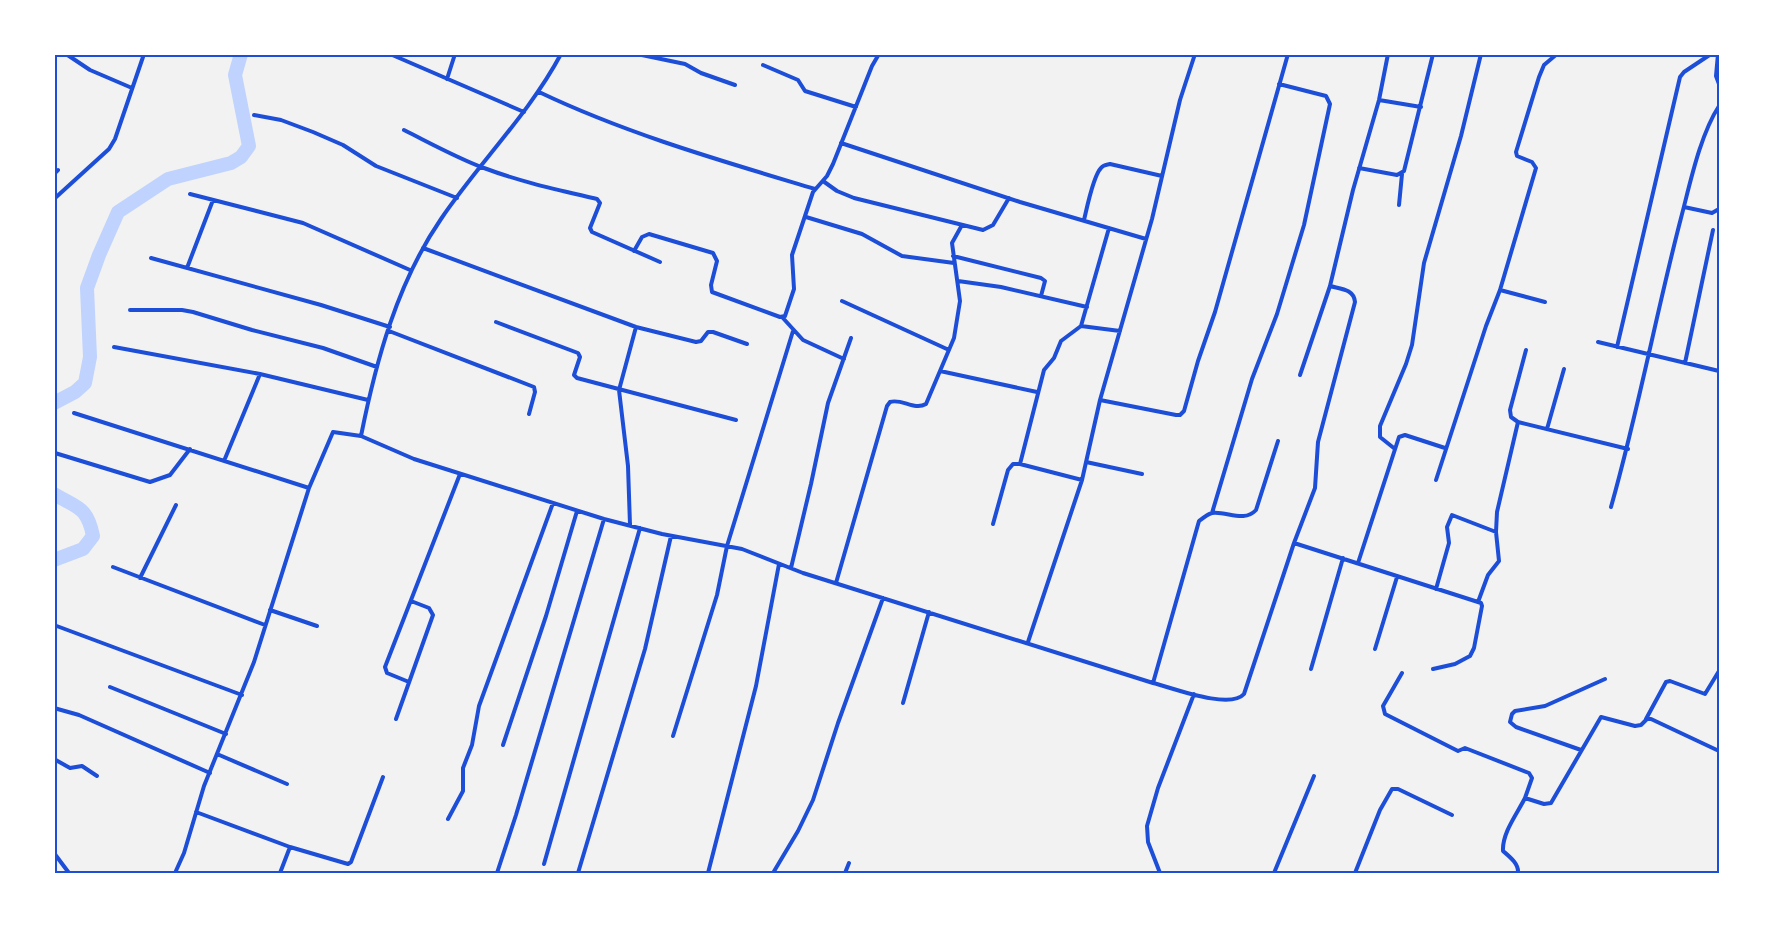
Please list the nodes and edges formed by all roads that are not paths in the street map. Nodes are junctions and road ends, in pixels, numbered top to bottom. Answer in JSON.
{"nodes":[{"id":1,"x":66,"y":54,"type":"edge"},
{"id":2,"x":144,"y":54,"type":"edge"},
{"id":3,"x":390,"y":54,"type":"edge"},
{"id":4,"x":455,"y":54,"type":"edge"},
{"id":5,"x":561,"y":54,"type":"edge"},
{"id":6,"x":638,"y":54,"type":"edge"},
{"id":7,"x":879,"y":54,"type":"edge"},
{"id":8,"x":1195,"y":54,"type":"edge"},
{"id":9,"x":1288,"y":54,"type":"edge"},
{"id":10,"x":1388,"y":54,"type":"edge"},
{"id":11,"x":1433,"y":54,"type":"edge"},
{"id":12,"x":1481,"y":54,"type":"edge"},
{"id":13,"x":1557,"y":54,"type":"edge"},
{"id":14,"x":1711,"y":54,"type":"edge"},
{"id":15,"x":1718,"y":54,"type":"edge"},
{"id":16,"x":763,"y":66,"type":"dead end"},
{"id":17,"x":446,"y":79,"type":"junction"},
{"id":18,"x":1279,"y":84,"type":"junction"},
{"id":19,"x":1719,"y":84,"type":"edge"},
{"id":20,"x":735,"y":85,"type":"dead end"},
{"id":21,"x":132,"y":88,"type":"junction"},
{"id":22,"x":539,"y":92,"type":"junction"},
{"id":23,"x":1379,"y":100,"type":"junction"},
{"id":24,"x":1719,"y":106,"type":"edge"},
{"id":25,"x":856,"y":107,"type":"junction"},
{"id":26,"x":1421,"y":108,"type":"junction"},
{"id":27,"x":524,"y":112,"type":"junction"},
{"id":28,"x":254,"y":115,"type":"dead end"},
{"id":29,"x":404,"y":130,"type":"dead end"},
{"id":30,"x":841,"y":143,"type":"junction"},
{"id":31,"x":481,"y":167,"type":"junction"},
{"id":32,"x":1359,"y":168,"type":"junction"},
{"id":33,"x":1402,"y":174,"type":"junction"},
{"id":34,"x":1162,"y":176,"type":"junction"},
{"id":35,"x":823,"y":182,"type":"junction"},
{"id":36,"x":815,"y":189,"type":"junction"},
{"id":37,"x":190,"y":194,"type":"dead end"},
{"id":38,"x":457,"y":198,"type":"junction"},
{"id":39,"x":1009,"y":198,"type":"junction"},
{"id":40,"x":54,"y":199,"type":"edge"},
{"id":41,"x":213,"y":200,"type":"junction"},
{"id":42,"x":1400,"y":205,"type":"dead end"},
{"id":43,"x":1684,"y":207,"type":"junction"},
{"id":44,"x":1719,"y":209,"type":"edge"},
{"id":45,"x":806,"y":217,"type":"junction"},
{"id":46,"x":1084,"y":220,"type":"junction"},
{"id":47,"x":962,"y":225,"type":"junction"},
{"id":48,"x":1109,"y":228,"type":"junction"},
{"id":49,"x":1713,"y":230,"type":"dead end"},
{"id":50,"x":1146,"y":239,"type":"junction"},
{"id":51,"x":423,"y":248,"type":"junction"},
{"id":52,"x":634,"y":251,"type":"junction"},
{"id":53,"x":953,"y":256,"type":"junction"},
{"id":54,"x":151,"y":258,"type":"dead end"},
{"id":55,"x":660,"y":262,"type":"dead end"},
{"id":56,"x":954,"y":263,"type":"junction"},
{"id":57,"x":187,"y":268,"type":"junction"},
{"id":58,"x":410,"y":270,"type":"junction"},
{"id":59,"x":958,"y":281,"type":"junction"},
{"id":60,"x":1330,"y":286,"type":"junction"},
{"id":61,"x":1500,"y":290,"type":"junction"},
{"id":62,"x":1041,"y":296,"type":"junction"},
{"id":63,"x":842,"y":301,"type":"dead end"},
{"id":64,"x":1545,"y":303,"type":"dead end"},
{"id":65,"x":1087,"y":307,"type":"junction"},
{"id":66,"x":130,"y":310,"type":"dead end"},
{"id":67,"x":782,"y":317,"type":"junction"},
{"id":68,"x":496,"y":322,"type":"dead end"},
{"id":69,"x":1081,"y":326,"type":"junction"},
{"id":70,"x":636,"y":327,"type":"junction"},
{"id":71,"x":390,"y":329,"type":"junction"},
{"id":72,"x":793,"y":331,"type":"junction"},
{"id":73,"x":1120,"y":331,"type":"junction"},
{"id":74,"x":851,"y":338,"type":"dead end"},
{"id":75,"x":1598,"y":342,"type":"dead end"},
{"id":76,"x":747,"y":344,"type":"dead end"},
{"id":77,"x":114,"y":347,"type":"dead end"},
{"id":78,"x":1617,"y":347,"type":"junction"},
{"id":79,"x":949,"y":350,"type":"junction"},
{"id":80,"x":1527,"y":350,"type":"dead end"},
{"id":81,"x":1647,"y":354,"type":"junction"},
{"id":82,"x":844,"y":359,"type":"junction"},
{"id":83,"x":1685,"y":363,"type":"junction"},
{"id":84,"x":377,"y":367,"type":"junction"},
{"id":85,"x":1564,"y":369,"type":"dead end"},
{"id":86,"x":940,"y":371,"type":"junction"},
{"id":87,"x":1719,"y":371,"type":"edge"},
{"id":88,"x":260,"y":374,"type":"junction"},
{"id":89,"x":1300,"y":375,"type":"dead end"},
{"id":90,"x":619,"y":390,"type":"junction"},
{"id":91,"x":1038,"y":392,"type":"junction"},
{"id":92,"x":368,"y":400,"type":"junction"},
{"id":93,"x":1100,"y":400,"type":"junction"},
{"id":94,"x":74,"y":413,"type":"dead end"},
{"id":95,"x":529,"y":414,"type":"dead end"},
{"id":96,"x":736,"y":420,"type":"dead end"},
{"id":97,"x":1518,"y":422,"type":"junction"},
{"id":98,"x":1547,"y":429,"type":"junction"},
{"id":99,"x":361,"y":436,"type":"junction"},
{"id":100,"x":1278,"y":441,"type":"dead end"},
{"id":101,"x":1445,"y":448,"type":"junction"},
{"id":102,"x":190,"y":449,"type":"junction"},
{"id":103,"x":1395,"y":449,"type":"junction"},
{"id":104,"x":1628,"y":449,"type":"junction"},
{"id":105,"x":55,"y":453,"type":"edge"},
{"id":106,"x":224,"y":461,"type":"junction"},
{"id":107,"x":1086,"y":462,"type":"junction"},
{"id":108,"x":1020,"y":464,"type":"junction"},
{"id":109,"x":460,"y":474,"type":"junction"},
{"id":110,"x":1142,"y":474,"type":"dead end"},
{"id":111,"x":1082,"y":480,"type":"junction"},
{"id":112,"x":1436,"y":480,"type":"dead end"},
{"id":113,"x":309,"y":488,"type":"junction"},
{"id":114,"x":553,"y":503,"type":"junction"},
{"id":115,"x":176,"y":505,"type":"dead end"},
{"id":116,"x":1611,"y":507,"type":"dead end"},
{"id":117,"x":577,"y":511,"type":"junction"},
{"id":118,"x":1212,"y":513,"type":"junction"},
{"id":119,"x":604,"y":519,"type":"junction"},
{"id":120,"x":993,"y":524,"type":"dead end"},
{"id":121,"x":630,"y":525,"type":"junction"},
{"id":122,"x":640,"y":528,"type":"junction"},
{"id":123,"x":1496,"y":532,"type":"junction"},
{"id":124,"x":671,"y":536,"type":"junction"},
{"id":125,"x":1294,"y":543,"type":"junction"},
{"id":126,"x":727,"y":546,"type":"junction"},
{"id":127,"x":1343,"y":558,"type":"junction"},
{"id":128,"x":1358,"y":563,"type":"junction"},
{"id":129,"x":779,"y":564,"type":"junction"},
{"id":130,"x":113,"y":567,"type":"dead end"},
{"id":131,"x":790,"y":568,"type":"junction"},
{"id":132,"x":140,"y":578,"type":"junction"},
{"id":133,"x":1397,"y":578,"type":"junction"},
{"id":134,"x":836,"y":584,"type":"junction"},
{"id":135,"x":1436,"y":589,"type":"junction"},
{"id":136,"x":883,"y":598,"type":"junction"},
{"id":137,"x":411,"y":601,"type":"junction"},
{"id":138,"x":1478,"y":602,"type":"junction"},
{"id":139,"x":270,"y":610,"type":"junction"},
{"id":140,"x":929,"y":612,"type":"junction"},
{"id":141,"x":54,"y":625,"type":"edge"},
{"id":142,"x":265,"y":625,"type":"junction"},
{"id":143,"x":317,"y":626,"type":"dead end"},
{"id":144,"x":1028,"y":642,"type":"junction"},
{"id":145,"x":1375,"y":649,"type":"dead end"},
{"id":146,"x":1311,"y":669,"type":"dead end"},
{"id":147,"x":1433,"y":669,"type":"dead end"},
{"id":148,"x":1719,"y":672,"type":"edge"},
{"id":149,"x":1402,"y":673,"type":"dead end"},
{"id":150,"x":1605,"y":679,"type":"dead end"},
{"id":151,"x":1717,"y":679,"type":"edge"},
{"id":152,"x":409,"y":682,"type":"junction"},
{"id":153,"x":1153,"y":683,"type":"junction"},
{"id":154,"x":110,"y":687,"type":"dead end"},
{"id":155,"x":1194,"y":694,"type":"junction"},
{"id":156,"x":242,"y":695,"type":"junction"},
{"id":157,"x":903,"y":703,"type":"dead end"},
{"id":158,"x":54,"y":708,"type":"edge"},
{"id":159,"x":396,"y":719,"type":"dead end"},
{"id":160,"x":1646,"y":720,"type":"junction"},
{"id":161,"x":226,"y":734,"type":"junction"},
{"id":162,"x":673,"y":736,"type":"dead end"},
{"id":163,"x":503,"y":745,"type":"dead end"},
{"id":164,"x":1581,"y":750,"type":"junction"},
{"id":165,"x":1719,"y":751,"type":"edge"},
{"id":166,"x":217,"y":754,"type":"junction"},
{"id":167,"x":54,"y":759,"type":"edge"},
{"id":168,"x":210,"y":772,"type":"junction"},
{"id":169,"x":97,"y":776,"type":"dead end"},
{"id":170,"x":1314,"y":776,"type":"dead end"},
{"id":171,"x":383,"y":777,"type":"dead end"},
{"id":172,"x":287,"y":784,"type":"dead end"},
{"id":173,"x":1525,"y":798,"type":"junction"},
{"id":174,"x":196,"y":812,"type":"junction"},
{"id":175,"x":1452,"y":815,"type":"dead end"},
{"id":176,"x":448,"y":819,"type":"dead end"},
{"id":177,"x":290,"y":847,"type":"junction"},
{"id":178,"x":54,"y":853,"type":"edge"},
{"id":179,"x":849,"y":863,"type":"dead end"},
{"id":180,"x":544,"y":864,"type":"dead end"},
{"id":181,"x":69,"y":873,"type":"edge"},
{"id":182,"x":175,"y":873,"type":"edge"},
{"id":183,"x":280,"y":873,"type":"edge"},
{"id":184,"x":497,"y":873,"type":"edge"},
{"id":185,"x":578,"y":873,"type":"edge"},
{"id":186,"x":708,"y":873,"type":"edge"},
{"id":187,"x":773,"y":873,"type":"edge"},
{"id":188,"x":845,"y":873,"type":"edge"},
{"id":189,"x":1160,"y":873,"type":"edge"},
{"id":190,"x":1274,"y":873,"type":"edge"},
{"id":191,"x":1355,"y":873,"type":"edge"},
{"id":192,"x":1518,"y":873,"type":"edge"}],
"edges":[{"from":1,"to":21,"type":"street"},
{"from":2,"to":21,"type":"street"},
{"from":3,"to":17,"type":"street"},
{"from":4,"to":17,"type":"street"},
{"from":5,"to":22,"type":"street"},
{"from":6,"to":20,"type":"street"},
{"from":7,"to":25,"type":"street"},
{"from":8,"to":34,"type":"street"},
{"from":9,"to":18,"type":"street"},
{"from":10,"to":23,"type":"street"},
{"from":11,"to":26,"type":"street"},
{"from":12,"to":103,"type":"street"},
{"from":13,"to":61,"type":"street"},
{"from":14,"to":78,"type":"street"},
{"from":15,"to":19,"type":"street"},
{"from":16,"to":25,"type":"street"},
{"from":17,"to":27,"type":"street"},
{"from":18,"to":93,"type":"street"},
{"from":18,"to":118,"type":"street"},
{"from":21,"to":40,"type":"street"},
{"from":22,"to":27,"type":"street"},
{"from":22,"to":36,"type":"street"},
{"from":23,"to":26,"type":"street"},
{"from":23,"to":32,"type":"street"},
{"from":24,"to":43,"type":"street"},
{"from":25,"to":30,"type":"street"},
{"from":26,"to":33,"type":"street"},
{"from":27,"to":31,"type":"street"},
{"from":28,"to":38,"type":"street"},
{"from":29,"to":31,"type":"street"},
{"from":30,"to":35,"type":"street"},
{"from":30,"to":39,"type":"street"},
{"from":31,"to":38,"type":"street"},
{"from":31,"to":52,"type":"street"},
{"from":32,"to":33,"type":"street"},
{"from":32,"to":60,"type":"street"},
{"from":33,"to":42,"type":"street"},
{"from":34,"to":46,"type":"street"},
{"from":34,"to":50,"type":"street"},
{"from":35,"to":36,"type":"street"},
{"from":35,"to":47,"type":"street"},
{"from":36,"to":45,"type":"street"},
{"from":37,"to":41,"type":"street"},
{"from":38,"to":51,"type":"street"},
{"from":39,"to":46,"type":"street"},
{"from":39,"to":47,"type":"street"},
{"from":41,"to":57,"type":"street"},
{"from":41,"to":58,"type":"street"},
{"from":43,"to":44,"type":"street"},
{"from":43,"to":81,"type":"street"},
{"from":45,"to":56,"type":"street"},
{"from":45,"to":67,"type":"street"},
{"from":46,"to":48,"type":"street"},
{"from":47,"to":53,"type":"street"},
{"from":48,"to":50,"type":"street"},
{"from":48,"to":65,"type":"street"},
{"from":49,"to":83,"type":"street"},
{"from":50,"to":73,"type":"street"},
{"from":51,"to":58,"type":"street"},
{"from":51,"to":70,"type":"street"},
{"from":52,"to":55,"type":"street"},
{"from":52,"to":67,"type":"street"},
{"from":53,"to":56,"type":"street"},
{"from":53,"to":62,"type":"street"},
{"from":54,"to":57,"type":"street"},
{"from":56,"to":59,"type":"street"},
{"from":57,"to":71,"type":"street"},
{"from":58,"to":71,"type":"street"},
{"from":59,"to":62,"type":"street"},
{"from":59,"to":79,"type":"street"},
{"from":60,"to":89,"type":"street"},
{"from":60,"to":125,"type":"street"},
{"from":61,"to":64,"type":"street"},
{"from":61,"to":101,"type":"street"},
{"from":62,"to":65,"type":"street"},
{"from":63,"to":79,"type":"street"},
{"from":65,"to":69,"type":"street"},
{"from":66,"to":84,"type":"street"},
{"from":67,"to":72,"type":"street"},
{"from":68,"to":90,"type":"street"},
{"from":69,"to":73,"type":"street"},
{"from":69,"to":91,"type":"street"},
{"from":70,"to":76,"type":"street"},
{"from":70,"to":90,"type":"street"},
{"from":71,"to":84,"type":"street"},
{"from":71,"to":95,"type":"street"},
{"from":72,"to":82,"type":"street"},
{"from":72,"to":126,"type":"street"},
{"from":73,"to":93,"type":"street"},
{"from":74,"to":82,"type":"street"},
{"from":75,"to":78,"type":"street"},
{"from":77,"to":88,"type":"street"},
{"from":78,"to":81,"type":"street"},
{"from":79,"to":86,"type":"street"},
{"from":80,"to":97,"type":"street"},
{"from":81,"to":83,"type":"street"},
{"from":81,"to":104,"type":"street"},
{"from":82,"to":131,"type":"street"},
{"from":83,"to":87,"type":"street"},
{"from":84,"to":92,"type":"street"},
{"from":85,"to":98,"type":"street"},
{"from":86,"to":91,"type":"street"},
{"from":86,"to":134,"type":"street"},
{"from":88,"to":92,"type":"street"},
{"from":88,"to":106,"type":"street"},
{"from":90,"to":96,"type":"street"},
{"from":90,"to":121,"type":"street"},
{"from":91,"to":108,"type":"street"},
{"from":92,"to":99,"type":"street"},
{"from":93,"to":107,"type":"street"},
{"from":94,"to":102,"type":"street"},
{"from":97,"to":98,"type":"street"},
{"from":97,"to":123,"type":"street"},
{"from":98,"to":104,"type":"street"},
{"from":99,"to":109,"type":"street"},
{"from":99,"to":113,"type":"street"},
{"from":100,"to":118,"type":"street"},
{"from":101,"to":103,"type":"street"},
{"from":101,"to":112,"type":"street"},
{"from":102,"to":105,"type":"street"},
{"from":102,"to":106,"type":"street"},
{"from":103,"to":128,"type":"street"},
{"from":104,"to":116,"type":"street"},
{"from":106,"to":113,"type":"street"},
{"from":107,"to":110,"type":"street"},
{"from":107,"to":111,"type":"street"},
{"from":108,"to":111,"type":"street"},
{"from":108,"to":120,"type":"street"},
{"from":109,"to":114,"type":"street"},
{"from":109,"to":137,"type":"street"},
{"from":111,"to":144,"type":"street"},
{"from":113,"to":139,"type":"street"},
{"from":114,"to":117,"type":"street"},
{"from":114,"to":176,"type":"street"},
{"from":115,"to":132,"type":"street"},
{"from":117,"to":119,"type":"street"},
{"from":117,"to":163,"type":"street"},
{"from":118,"to":153,"type":"street"},
{"from":119,"to":121,"type":"street"},
{"from":119,"to":184,"type":"street"},
{"from":121,"to":122,"type":"street"},
{"from":122,"to":124,"type":"street"},
{"from":122,"to":180,"type":"street"},
{"from":123,"to":135,"type":"street"},
{"from":123,"to":138,"type":"street"},
{"from":124,"to":126,"type":"street"},
{"from":124,"to":185,"type":"street"},
{"from":125,"to":127,"type":"street"},
{"from":125,"to":155,"type":"street"},
{"from":126,"to":129,"type":"street"},
{"from":126,"to":162,"type":"street"},
{"from":127,"to":128,"type":"street"},
{"from":127,"to":146,"type":"street"},
{"from":128,"to":133,"type":"street"},
{"from":129,"to":131,"type":"street"},
{"from":129,"to":186,"type":"street"},
{"from":130,"to":132,"type":"street"},
{"from":131,"to":134,"type":"street"},
{"from":132,"to":142,"type":"street"},
{"from":133,"to":135,"type":"street"},
{"from":133,"to":145,"type":"street"},
{"from":134,"to":136,"type":"street"},
{"from":135,"to":138,"type":"street"},
{"from":136,"to":140,"type":"street"},
{"from":136,"to":187,"type":"street"},
{"from":137,"to":152,"type":"street"},
{"from":137,"to":152,"type":"street"},
{"from":138,"to":147,"type":"street"},
{"from":139,"to":142,"type":"street"},
{"from":139,"to":143,"type":"street"},
{"from":140,"to":144,"type":"street"},
{"from":140,"to":157,"type":"street"},
{"from":141,"to":156,"type":"street"},
{"from":142,"to":156,"type":"street"},
{"from":144,"to":153,"type":"street"},
{"from":148,"to":151,"type":"street"},
{"from":149,"to":173,"type":"street"},
{"from":150,"to":164,"type":"street"},
{"from":151,"to":160,"type":"street"},
{"from":152,"to":159,"type":"street"},
{"from":153,"to":155,"type":"street"},
{"from":154,"to":161,"type":"street"},
{"from":155,"to":189,"type":"street"},
{"from":156,"to":161,"type":"street"},
{"from":158,"to":168,"type":"street"},
{"from":160,"to":164,"type":"street"},
{"from":160,"to":165,"type":"street"},
{"from":161,"to":166,"type":"street"},
{"from":164,"to":173,"type":"street"},
{"from":166,"to":168,"type":"street"},
{"from":166,"to":172,"type":"street"},
{"from":167,"to":169,"type":"street"},
{"from":168,"to":174,"type":"street"},
{"from":170,"to":190,"type":"street"},
{"from":171,"to":177,"type":"street"},
{"from":173,"to":192,"type":"street"},
{"from":174,"to":177,"type":"street"},
{"from":174,"to":182,"type":"street"},
{"from":175,"to":191,"type":"street"},
{"from":177,"to":183,"type":"street"},
{"from":178,"to":181,"type":"street"},
{"from":179,"to":188,"type":"street"}]}
